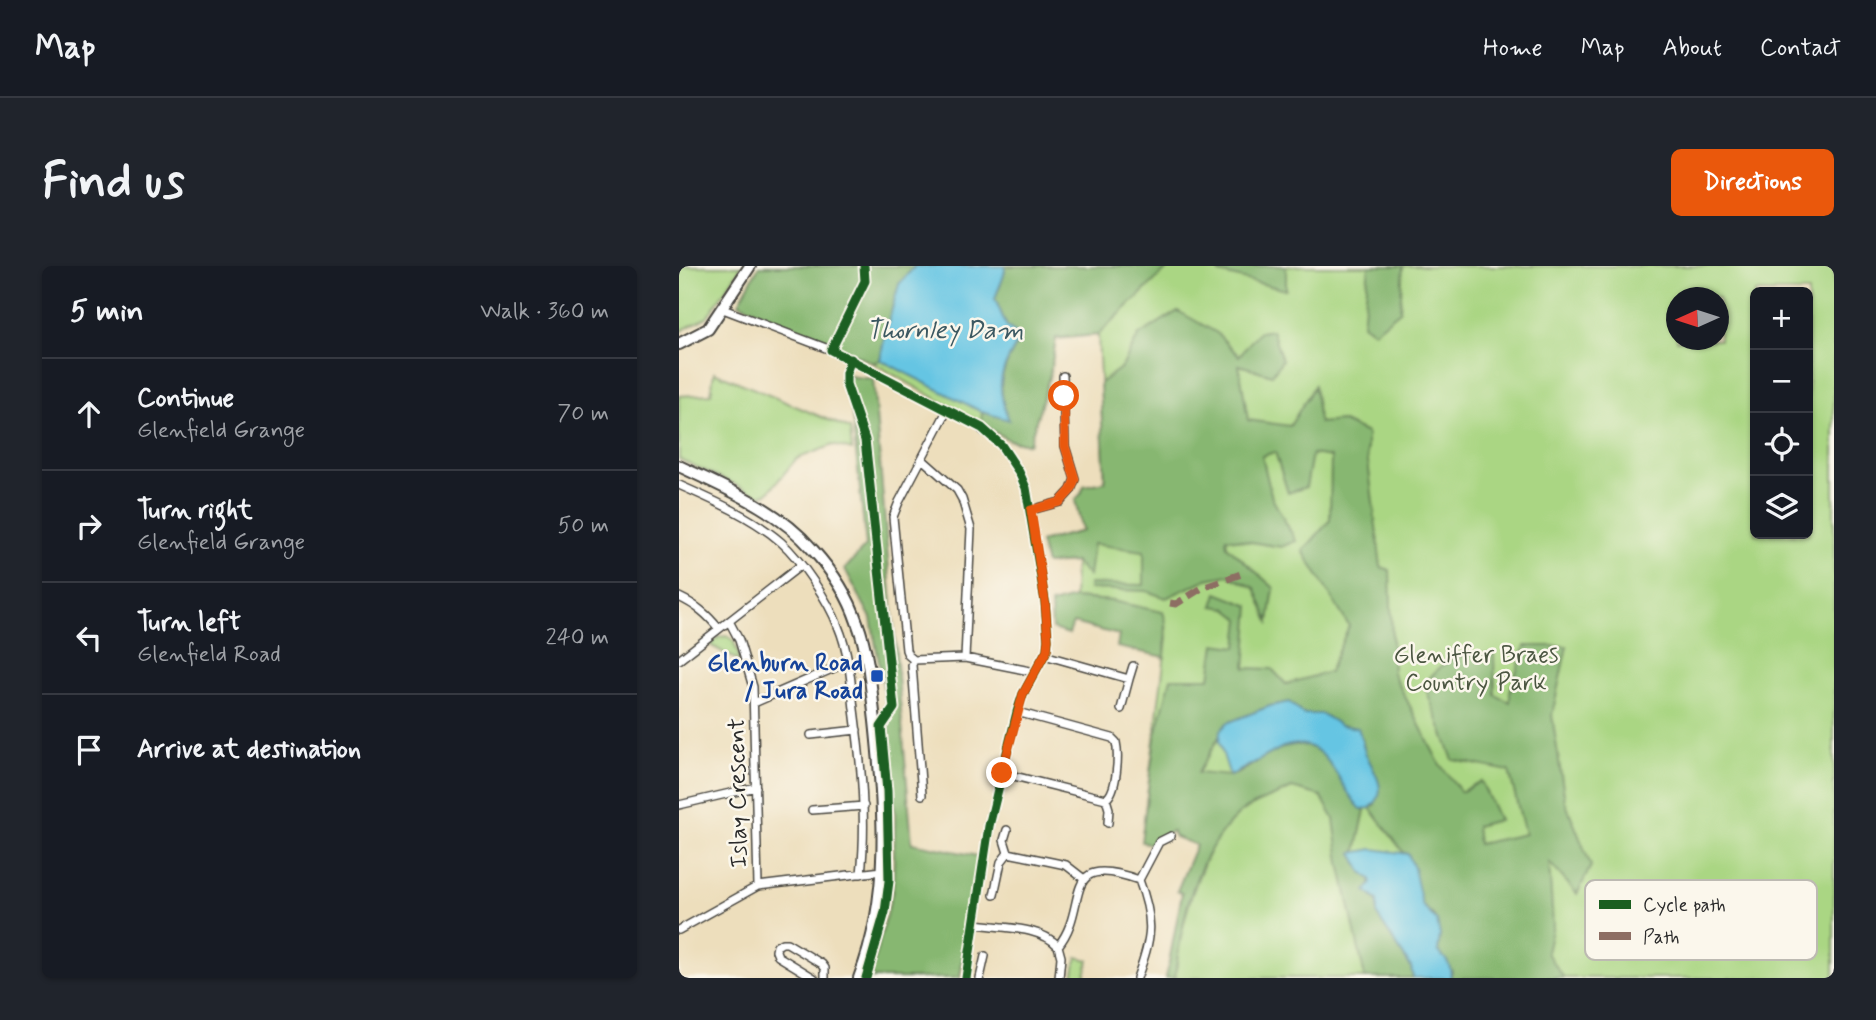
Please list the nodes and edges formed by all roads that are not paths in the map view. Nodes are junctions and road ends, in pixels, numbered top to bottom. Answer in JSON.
{"nodes":[{"id":1,"x":750,"y":266,"type":"edge"},
{"id":2,"x":723,"y":309,"type":"junction"},
{"id":3,"x":679,"y":344,"type":"edge"},
{"id":4,"x":1063,"y":376,"type":"dead end"},
{"id":5,"x":1051,"y":396,"type":"dead end"},
{"id":6,"x":1064,"y":396,"type":"junction"},
{"id":7,"x":948,"y":410,"type":"junction"},
{"id":8,"x":922,"y":459,"type":"junction"},
{"id":9,"x":679,"y":466,"type":"edge"},
{"id":10,"x":680,"y":487,"type":"edge"},
{"id":11,"x":1031,"y":510,"type":"junction"},
{"id":12,"x":800,"y":566,"type":"junction"},
{"id":13,"x":679,"y":597,"type":"edge"},
{"id":14,"x":729,"y":621,"type":"junction"},
{"id":15,"x":719,"y":629,"type":"junction"},
{"id":16,"x":1044,"y":655,"type":"junction"},
{"id":17,"x":965,"y":658,"type":"junction"},
{"id":18,"x":679,"y":660,"type":"edge"},
{"id":19,"x":914,"y":660,"type":"junction"},
{"id":20,"x":848,"y":662,"type":"junction"},
{"id":21,"x":1133,"y":666,"type":"dead end"},
{"id":22,"x":1035,"y":672,"type":"junction"},
{"id":23,"x":1129,"y":678,"type":"junction"},
{"id":24,"x":754,"y":703,"type":"junction"},
{"id":25,"x":1121,"y":709,"type":"dead end"},
{"id":26,"x":1017,"y":712,"type":"junction"},
{"id":27,"x":857,"y":730,"type":"junction"},
{"id":28,"x":811,"y":735,"type":"dead end"},
{"id":29,"x":1002,"y":773,"type":"junction"},
{"id":30,"x":756,"y":787,"type":"junction"},
{"id":31,"x":922,"y":795,"type":"dead end"},
{"id":32,"x":1106,"y":799,"type":"junction"},
{"id":33,"x":679,"y":804,"type":"edge"},
{"id":34,"x":864,"y":806,"type":"junction"},
{"id":35,"x":812,"y":810,"type":"dead end"},
{"id":36,"x":1108,"y":822,"type":"dead end"},
{"id":37,"x":1007,"y":830,"type":"dead end"},
{"id":38,"x":1171,"y":836,"type":"dead end"},
{"id":39,"x":1008,"y":853,"type":"junction"},
{"id":40,"x":882,"y":871,"type":"junction"},
{"id":41,"x":860,"y":874,"type":"junction"},
{"id":42,"x":1084,"y":879,"type":"junction"},
{"id":43,"x":1139,"y":880,"type":"junction"},
{"id":44,"x":758,"y":886,"type":"junction"},
{"id":45,"x":994,"y":894,"type":"dead end"},
{"id":46,"x":976,"y":924,"type":"junction"},
{"id":47,"x":679,"y":930,"type":"edge"},
{"id":48,"x":1058,"y":946,"type":"junction"},
{"id":49,"x":985,"y":956,"type":"dead end"},
{"id":50,"x":814,"y":978,"type":"edge"},
{"id":51,"x":825,"y":978,"type":"edge"},
{"id":52,"x":859,"y":978,"type":"edge"},
{"id":53,"x":965,"y":978,"type":"edge"},
{"id":54,"x":980,"y":978,"type":"edge"},
{"id":55,"x":1059,"y":978,"type":"edge"},
{"id":56,"x":1137,"y":978,"type":"edge"}],
"edges":[{"from":1,"to":2,"type":"street"},
{"from":2,"to":3,"type":"street"},
{"from":2,"to":7,"type":"street"},
{"from":4,"to":6,"type":"street"},
{"from":5,"to":6,"type":"street"},
{"from":6,"to":11,"type":"street"},
{"from":7,"to":8,"type":"street"},
{"from":7,"to":11,"type":"street"},
{"from":8,"to":17,"type":"street"},
{"from":8,"to":19,"type":"street"},
{"from":9,"to":40,"type":"street"},
{"from":10,"to":12,"type":"street"},
{"from":11,"to":16,"type":"street"},
{"from":12,"to":14,"type":"street"},
{"from":12,"to":20,"type":"street"},
{"from":13,"to":15,"type":"street"},
{"from":14,"to":15,"type":"street"},
{"from":14,"to":24,"type":"street","name":"Islay Crescent"},
{"from":15,"to":18,"type":"street"},
{"from":16,"to":22,"type":"street"},
{"from":16,"to":23,"type":"street"},
{"from":17,"to":19,"type":"street"},
{"from":17,"to":22,"type":"street"},
{"from":19,"to":31,"type":"street"},
{"from":20,"to":24,"type":"street"},
{"from":20,"to":27,"type":"street"},
{"from":21,"to":23,"type":"street"},
{"from":22,"to":26,"type":"street"},
{"from":23,"to":25,"type":"street"},
{"from":24,"to":30,"type":"street","name":"Islay Crescent"},
{"from":26,"to":29,"type":"street"},
{"from":26,"to":32,"type":"street"},
{"from":27,"to":28,"type":"street"},
{"from":27,"to":34,"type":"street"},
{"from":29,"to":32,"type":"street"},
{"from":29,"to":46,"type":"street"},
{"from":30,"to":33,"type":"street"},
{"from":30,"to":44,"type":"street","name":"Islay Crescent"},
{"from":32,"to":36,"type":"street"},
{"from":34,"to":35,"type":"street"},
{"from":34,"to":41,"type":"street"},
{"from":37,"to":39,"type":"street"},
{"from":38,"to":43,"type":"street"},
{"from":39,"to":42,"type":"street"},
{"from":39,"to":45,"type":"street"},
{"from":40,"to":41,"type":"street"},
{"from":40,"to":52,"type":"street"},
{"from":41,"to":44,"type":"street"},
{"from":42,"to":43,"type":"street"},
{"from":42,"to":48,"type":"street"},
{"from":43,"to":56,"type":"street"},
{"from":44,"to":47,"type":"street"},
{"from":46,"to":48,"type":"street"},
{"from":46,"to":53,"type":"street"},
{"from":48,"to":55,"type":"street"},
{"from":49,"to":54,"type":"street"},
{"from":50,"to":51,"type":"street"}]}
